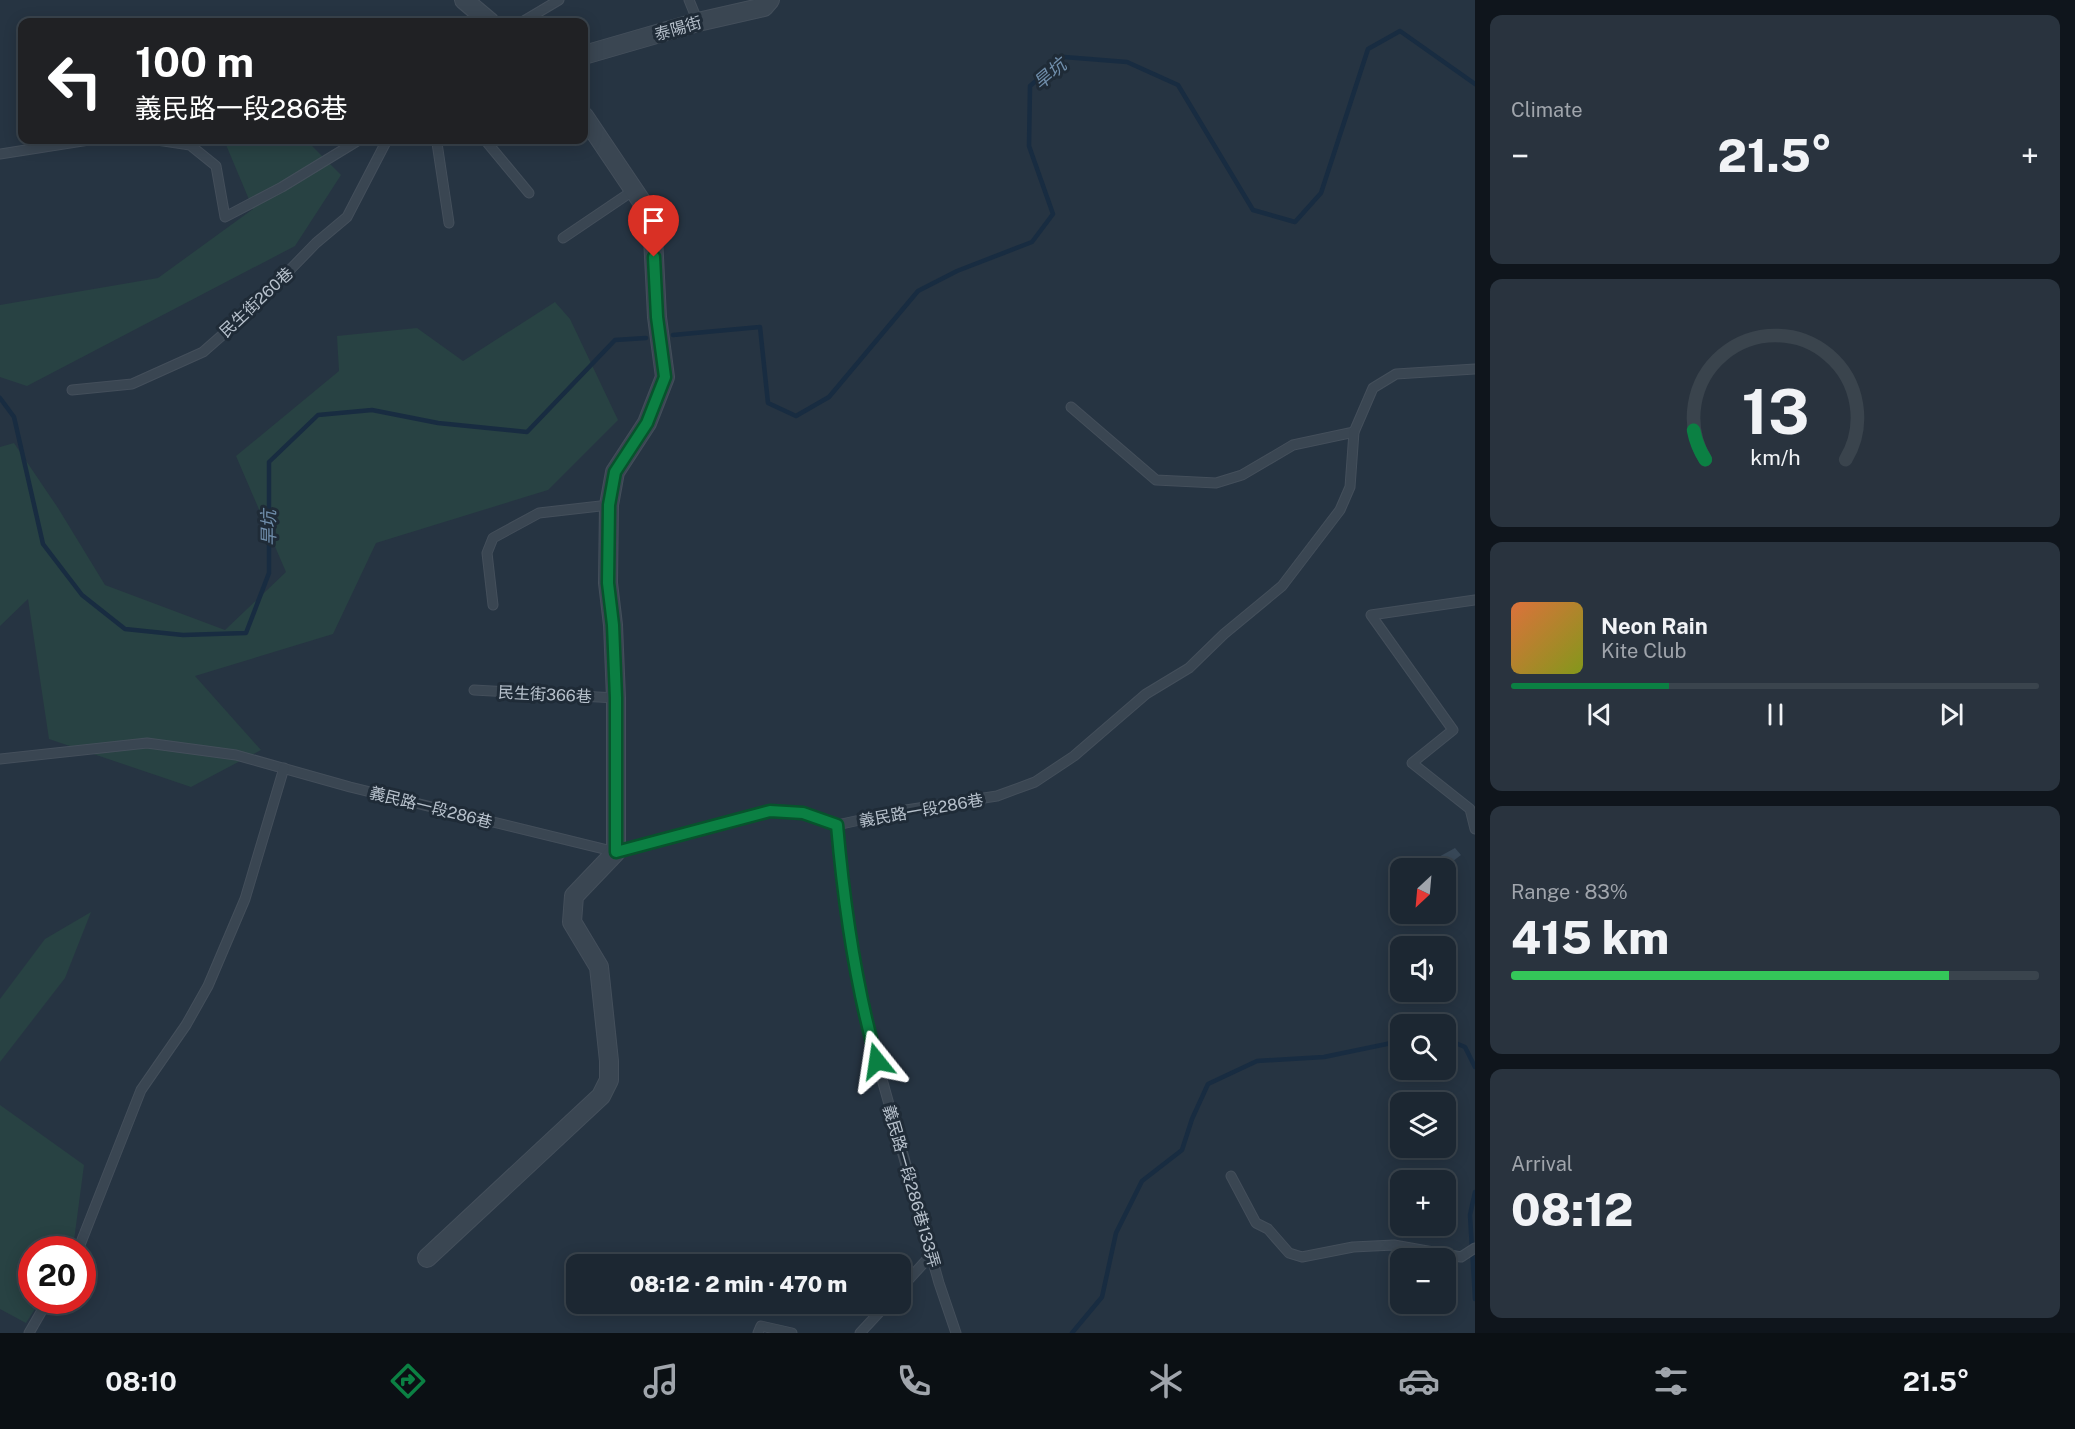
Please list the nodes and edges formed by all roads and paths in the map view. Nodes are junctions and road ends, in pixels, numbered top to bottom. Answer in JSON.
{"nodes":[{"id":1,"x":464,"y":0,"type":"edge"},
{"id":2,"x":559,"y":0,"type":"edge"},
{"id":3,"x":689,"y":0,"type":"edge"},
{"id":4,"x":770,"y":0,"type":"edge"},
{"id":5,"x":485,"y":18,"type":"edge"},
{"id":6,"x":529,"y":18,"type":"edge"},
{"id":7,"x":698,"y":22,"type":"junction"},
{"id":8,"x":588,"y":54,"type":"edge"},
{"id":9,"x":588,"y":122,"type":"edge"},
{"id":10,"x":64,"y":144,"type":"edge"},
{"id":11,"x":184,"y":144,"type":"edge"},
{"id":12,"x":352,"y":144,"type":"edge"},
{"id":13,"x":385,"y":144,"type":"edge"},
{"id":14,"x":437,"y":144,"type":"edge"},
{"id":15,"x":488,"y":144,"type":"edge"},
{"id":16,"x":0,"y":154,"type":"edge"},
{"id":17,"x":634,"y":190,"type":"junction"},
{"id":18,"x":529,"y":193,"type":"dead end"},
{"id":19,"x":448,"y":223,"type":"dead end"},
{"id":20,"x":563,"y":238,"type":"dead end"},
{"id":21,"x":1475,"y":369,"type":"edge"},
{"id":22,"x":72,"y":390,"type":"dead end"},
{"id":23,"x":1071,"y":407,"type":"dead end"},
{"id":24,"x":1354,"y":432,"type":"junction"},
{"id":25,"x":609,"y":505,"type":"junction"},
{"id":26,"x":1475,"y":600,"type":"edge"},
{"id":27,"x":493,"y":606,"type":"dead end"},
{"id":28,"x":474,"y":690,"type":"dead end"},
{"id":29,"x":616,"y":698,"type":"junction"},
{"id":30,"x":0,"y":759,"type":"edge"},
{"id":31,"x":284,"y":768,"type":"junction"},
{"id":32,"x":837,"y":825,"type":"junction"},
{"id":33,"x":1475,"y":830,"type":"edge"},
{"id":34,"x":616,"y":852,"type":"junction"},
{"id":35,"x":1231,"y":1176,"type":"dead end"},
{"id":36,"x":84,"y":1236,"type":"edge"},
{"id":37,"x":1475,"y":1248,"type":"edge"},
{"id":38,"x":932,"y":1254,"type":"junction"},
{"id":39,"x":427,"y":1258,"type":"dead end"},
{"id":40,"x":911,"y":1277,"type":"edge"},
{"id":41,"x":40,"y":1314,"type":"edge"},
{"id":42,"x":877,"y":1314,"type":"edge"},
{"id":43,"x":29,"y":1333,"type":"edge"},
{"id":44,"x":758,"y":1333,"type":"edge"},
{"id":45,"x":792,"y":1333,"type":"edge"},
{"id":46,"x":860,"y":1333,"type":"edge"},
{"id":47,"x":956,"y":1333,"type":"edge"}],
"edges":[{"from":1,"to":5,"type":"street"},
{"from":2,"to":6,"type":"lane"},
{"from":3,"to":7,"type":"lane"},
{"from":4,"to":7,"type":"street","name":"泰陽街"},
{"from":7,"to":8,"type":"street","name":"泰陽街"},
{"from":9,"to":17,"type":"street"},
{"from":10,"to":16,"type":"lane"},
{"from":11,"to":12,"type":"lane"},
{"from":13,"to":22,"type":"lane","name":"民生街260巷"},
{"from":14,"to":19,"type":"lane"},
{"from":15,"to":18,"type":"lane"},
{"from":17,"to":20,"type":"lane"},
{"from":17,"to":25,"type":"street"},
{"from":21,"to":24,"type":"lane","name":"義民路一段286巷"},
{"from":23,"to":24,"type":"lane"},
{"from":24,"to":32,"type":"lane","name":"義民路一段286巷"},
{"from":25,"to":27,"type":"lane"},
{"from":25,"to":29,"type":"street"},
{"from":26,"to":33,"type":"lane"},
{"from":28,"to":29,"type":"lane","name":"民生街366巷"},
{"from":29,"to":34,"type":"street"},
{"from":30,"to":31,"type":"lane","name":"義民路一段286巷"},
{"from":31,"to":34,"type":"lane","name":"義民路一段286巷"},
{"from":31,"to":36,"type":"lane"},
{"from":32,"to":34,"type":"lane","name":"義民路一段286巷"},
{"from":32,"to":38,"type":"lane","name":"義民路一段286巷133弄"},
{"from":34,"to":39,"type":"street"},
{"from":35,"to":37,"type":"lane"},
{"from":38,"to":40,"type":"lane"},
{"from":38,"to":47,"type":"lane","name":"義民路一段286巷133弄"},
{"from":41,"to":43,"type":"lane"},
{"from":42,"to":46,"type":"lane"},
{"from":44,"to":45,"type":"lane"}]}
